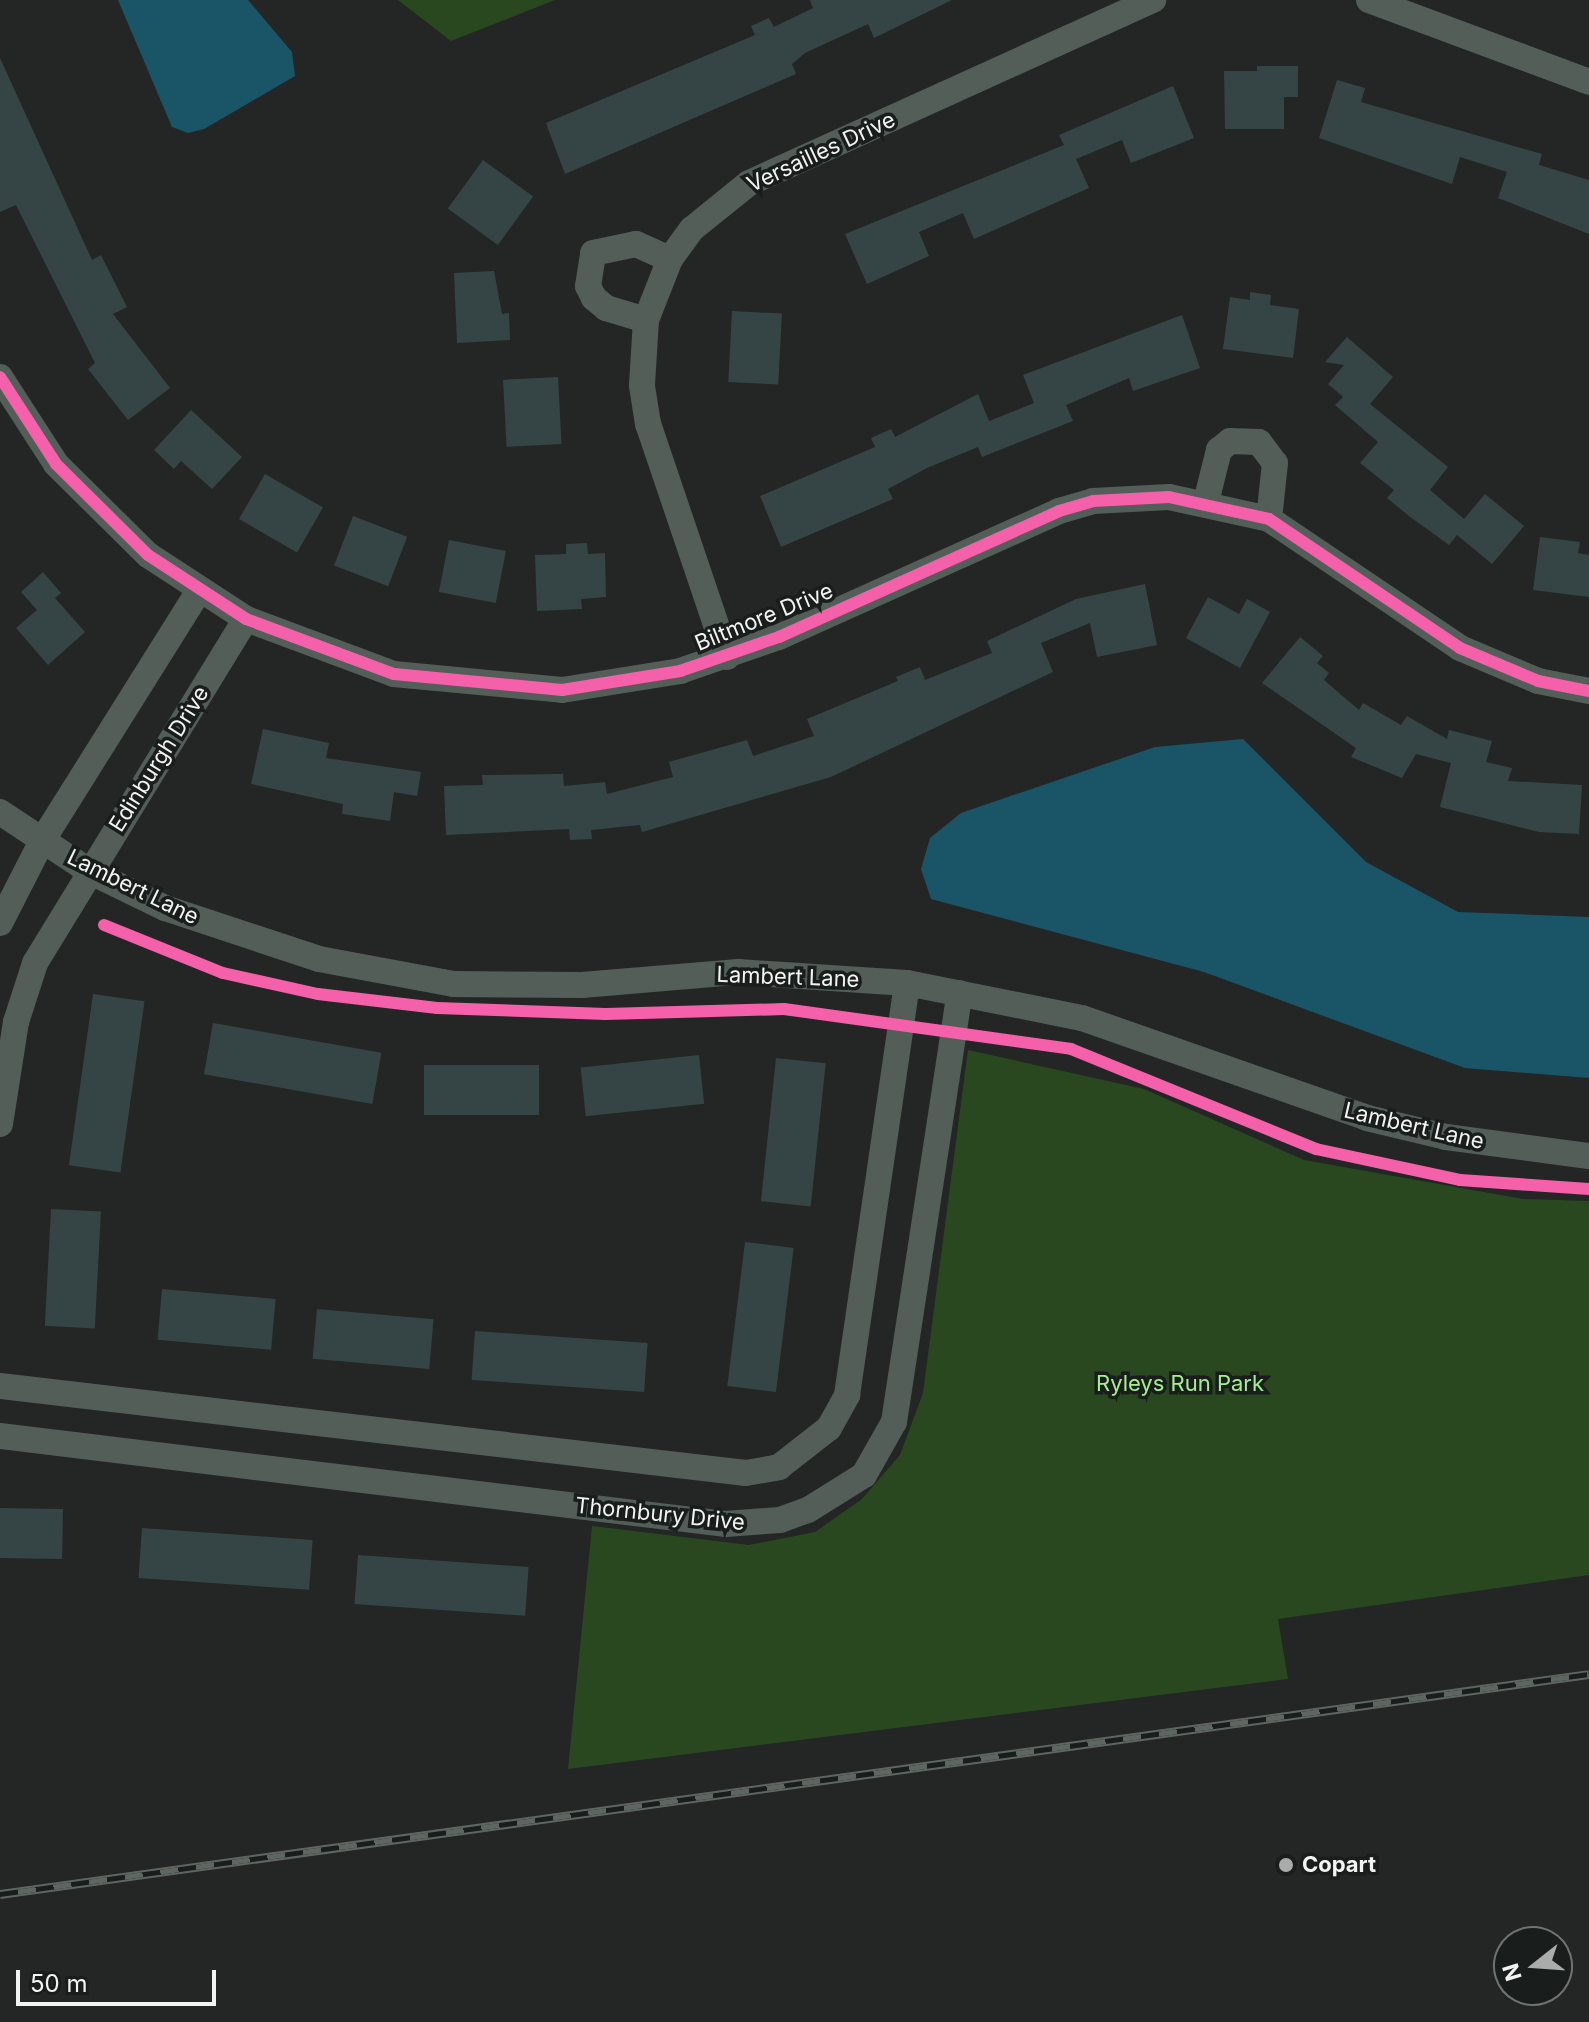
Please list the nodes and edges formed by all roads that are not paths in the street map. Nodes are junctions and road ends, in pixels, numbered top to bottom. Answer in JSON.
{"nodes":[{"id":1,"x":1153,"y":0,"type":"edge"},
{"id":2,"x":1369,"y":0,"type":"edge"},
{"id":3,"x":1589,"y":82,"type":"edge"},
{"id":4,"x":670,"y":259,"type":"junction"},
{"id":5,"x":646,"y":320,"type":"junction"},
{"id":6,"x":0,"y":377,"type":"edge"},
{"id":7,"x":1206,"y":502,"type":"junction"},
{"id":8,"x":1269,"y":519,"type":"junction"},
{"id":9,"x":198,"y":592,"type":"junction"},
{"id":10,"x":246,"y":619,"type":"junction"},
{"id":11,"x":727,"y":657,"type":"junction"},
{"id":12,"x":1589,"y":691,"type":"edge"},
{"id":13,"x":0,"y":812,"type":"edge"},
{"id":14,"x":42,"y":841,"type":"junction"},
{"id":15,"x":89,"y":871,"type":"junction"},
{"id":16,"x":0,"y":923,"type":"edge"},
{"id":17,"x":907,"y":983,"type":"junction"},
{"id":18,"x":960,"y":993,"type":"junction"},
{"id":19,"x":0,"y":1124,"type":"edge"},
{"id":20,"x":1589,"y":1156,"type":"edge"},
{"id":21,"x":0,"y":1386,"type":"edge"},
{"id":22,"x":0,"y":1436,"type":"edge"}],
"edges":[{"from":1,"to":4,"type":"street","name":"Versailles Drive"},
{"from":2,"to":3,"type":"street"},
{"from":4,"to":5,"type":"street","name":"Versailles Drive"},
{"from":4,"to":5,"type":"street"},
{"from":5,"to":11,"type":"street","name":"Versailles Drive"},
{"from":6,"to":9,"type":"street","name":"Biltmore Drive"},
{"from":7,"to":8,"type":"street","name":"Biltmore Drive"},
{"from":7,"to":8,"type":"street"},
{"from":7,"to":11,"type":"street","name":"Biltmore Drive"},
{"from":8,"to":12,"type":"street","name":"Biltmore Drive"},
{"from":9,"to":10,"type":"street","name":"Biltmore Drive"},
{"from":9,"to":14,"type":"street"},
{"from":10,"to":11,"type":"street","name":"Biltmore Drive"},
{"from":10,"to":15,"type":"street","name":"Edinburgh Drive"},
{"from":13,"to":14,"type":"street","name":"Lambert Lane"},
{"from":14,"to":15,"type":"street","name":"Lambert Lane"},
{"from":14,"to":16,"type":"street"},
{"from":15,"to":17,"type":"street","name":"Lambert Lane"},
{"from":15,"to":19,"type":"street","name":"Edinburgh Drive"},
{"from":17,"to":18,"type":"street","name":"Lambert Lane"},
{"from":17,"to":21,"type":"street"},
{"from":18,"to":20,"type":"street","name":"Lambert Lane"},
{"from":18,"to":22,"type":"street","name":"Thornbury Drive"}]}
